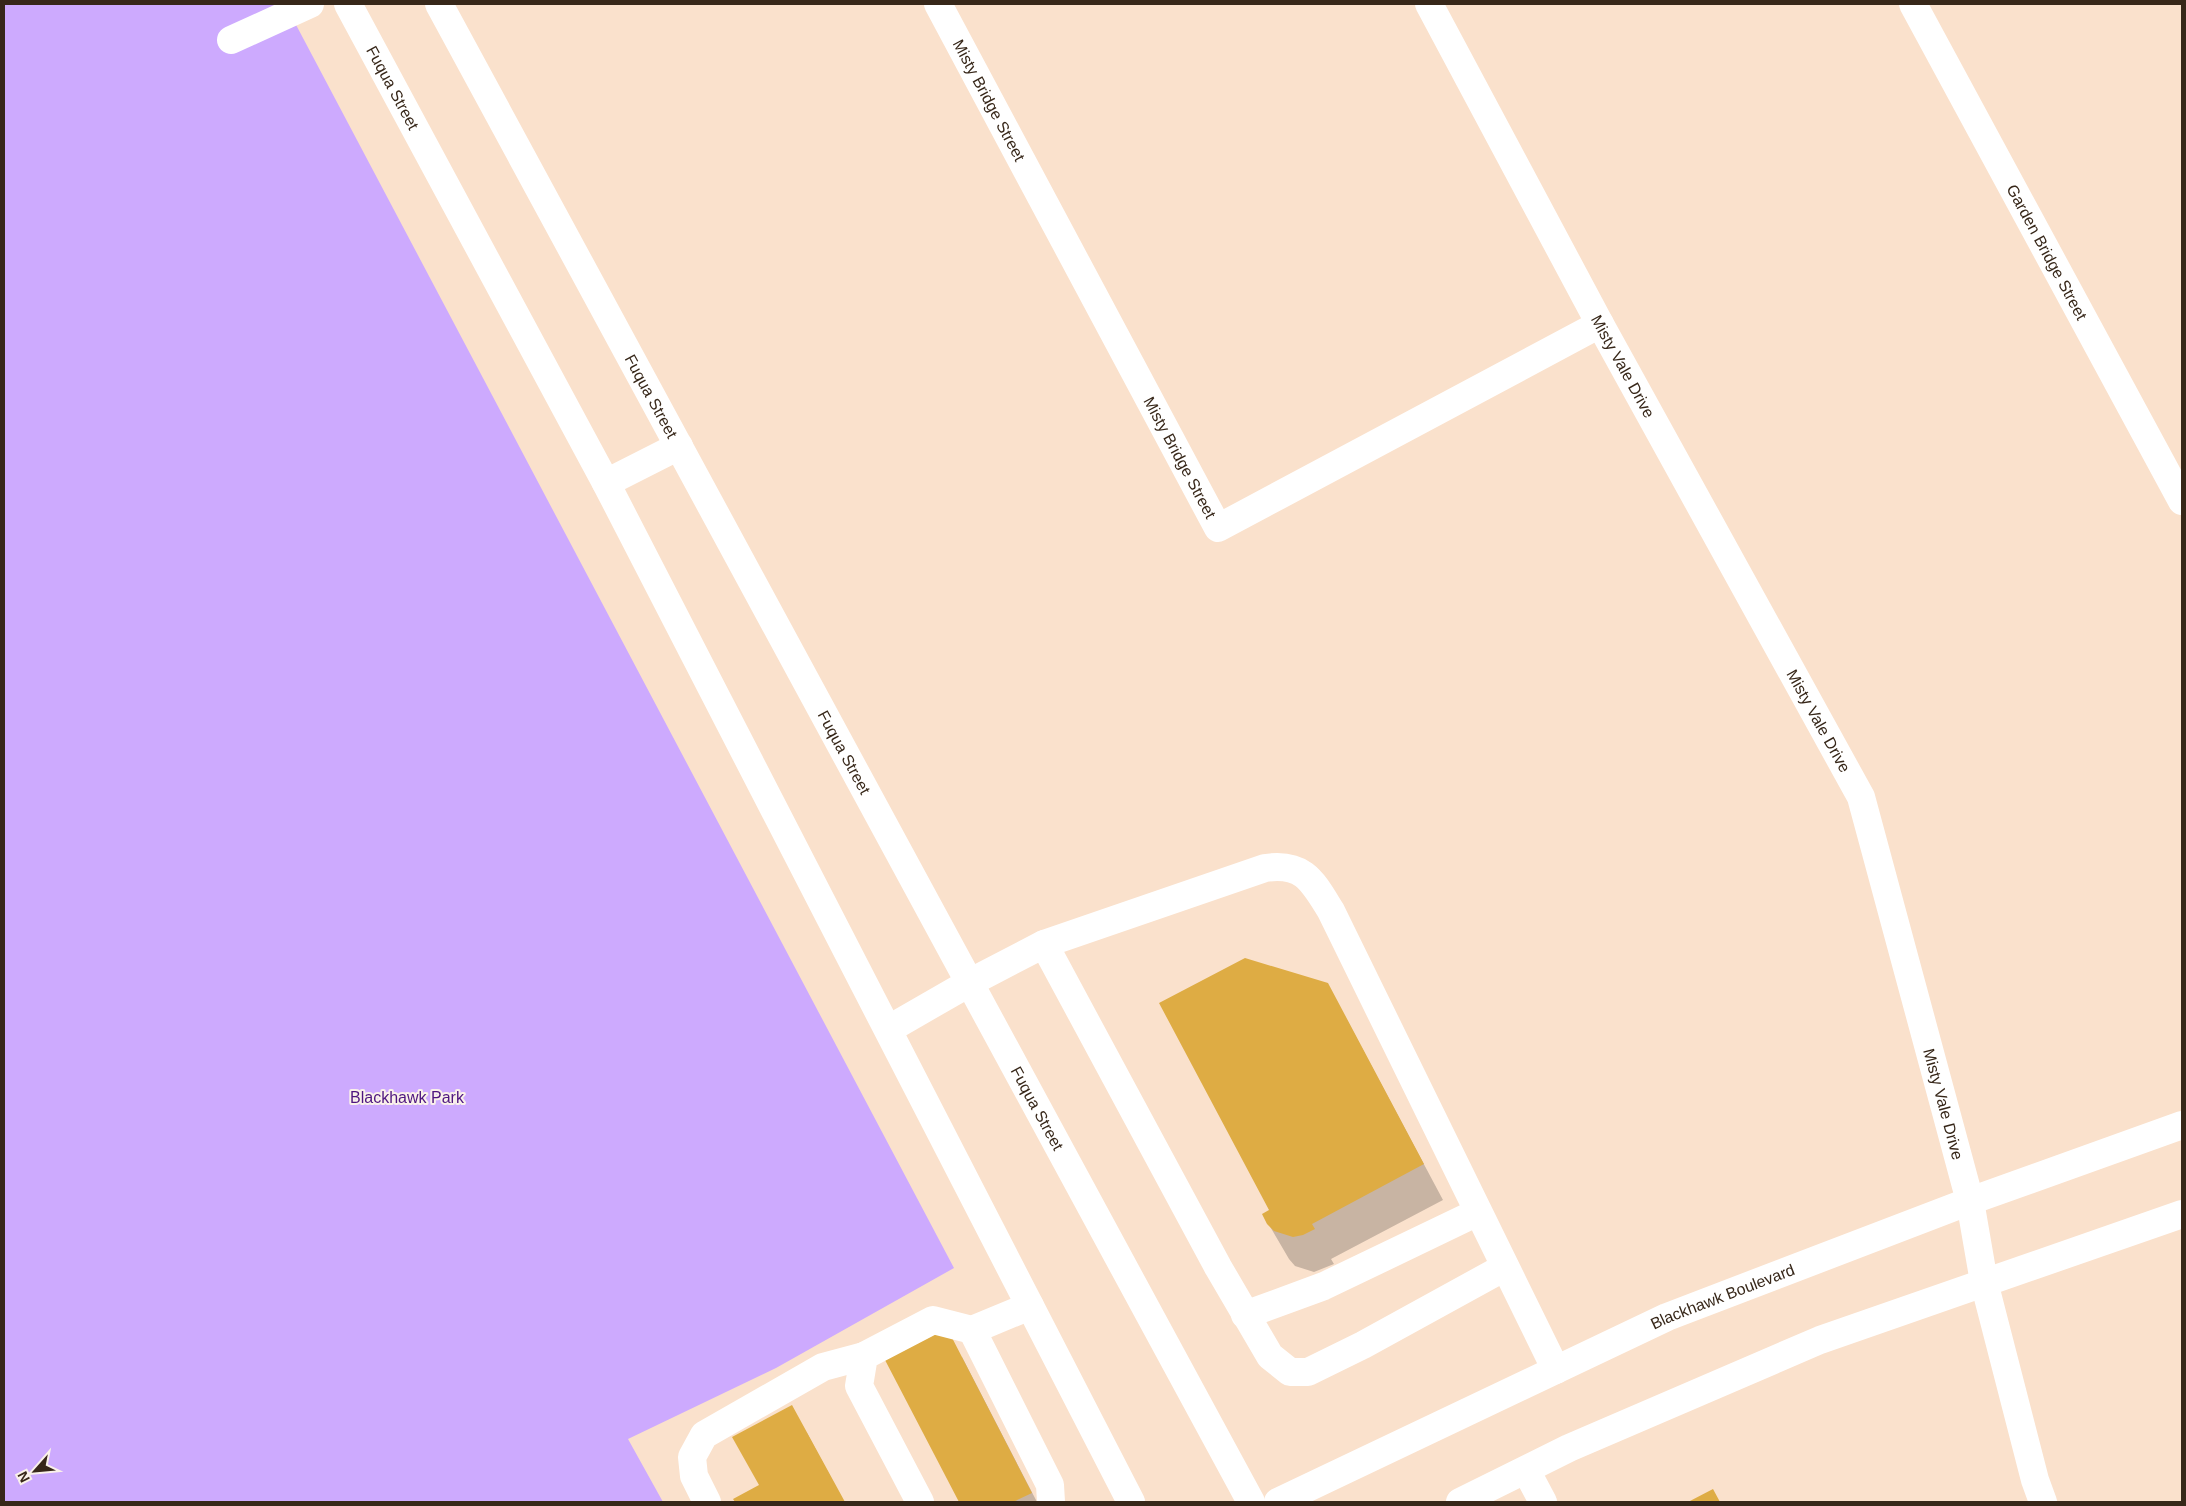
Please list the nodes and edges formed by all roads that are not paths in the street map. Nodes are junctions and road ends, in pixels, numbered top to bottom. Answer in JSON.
{"nodes":[{"id":1,"x":310,"y":4,"type":"edge"},
{"id":2,"x":348,"y":4,"type":"edge"},
{"id":3,"x":439,"y":4,"type":"edge"},
{"id":4,"x":938,"y":4,"type":"edge"},
{"id":5,"x":1429,"y":4,"type":"edge"},
{"id":6,"x":1913,"y":4,"type":"edge"},
{"id":7,"x":231,"y":40,"type":"dead end"},
{"id":8,"x":1600,"y":324,"type":"junction"},
{"id":9,"x":678,"y":446,"type":"junction"},
{"id":10,"x":606,"y":483,"type":"junction"},
{"id":11,"x":2182,"y":501,"type":"edge"},
{"id":12,"x":1044,"y":944,"type":"junction"},
{"id":13,"x":969,"y":983,"type":"junction"},
{"id":14,"x":889,"y":1029,"type":"junction"},
{"id":15,"x":2182,"y":1125,"type":"edge"},
{"id":16,"x":1970,"y":1201,"type":"junction"},
{"id":17,"x":1478,"y":1212,"type":"junction"},
{"id":18,"x":2182,"y":1214,"type":"edge"},
{"id":19,"x":1505,"y":1267,"type":"junction"},
{"id":20,"x":1984,"y":1282,"type":"junction"},
{"id":21,"x":1030,"y":1306,"type":"junction"},
{"id":22,"x":1245,"y":1314,"type":"junction"},
{"id":23,"x":972,"y":1330,"type":"junction"},
{"id":24,"x":864,"y":1356,"type":"junction"},
{"id":25,"x":1556,"y":1370,"type":"junction"},
{"id":26,"x":1526,"y":1470,"type":"junction"},
{"id":27,"x":707,"y":1502,"type":"edge"},
{"id":28,"x":920,"y":1502,"type":"edge"},
{"id":29,"x":1051,"y":1502,"type":"edge"},
{"id":30,"x":1131,"y":1502,"type":"edge"},
{"id":31,"x":1251,"y":1502,"type":"edge"},
{"id":32,"x":1278,"y":1502,"type":"edge"},
{"id":33,"x":1460,"y":1502,"type":"edge"},
{"id":34,"x":1543,"y":1502,"type":"edge"},
{"id":35,"x":2043,"y":1502,"type":"edge"}],
"edges":[{"from":1,"to":7,"type":"main road"},
{"from":2,"to":10,"type":"main road","name":"Fuqua Street"},
{"from":3,"to":9,"type":"main road","name":"Fuqua Street"},
{"from":4,"to":8,"type":"main road","name":"Misty Bridge Street"},
{"from":5,"to":8,"type":"main road","name":"Misty Vale Drive"},
{"from":6,"to":11,"type":"main road","name":"Garden Bridge Street"},
{"from":8,"to":16,"type":"main road","name":"Misty Vale Drive"},
{"from":9,"to":10,"type":"main road"},
{"from":9,"to":13,"type":"main road","name":"Fuqua Street"},
{"from":10,"to":14,"type":"main road","name":"Fuqua Street"},
{"from":12,"to":13,"type":"main road"},
{"from":12,"to":17,"type":"main road"},
{"from":12,"to":22,"type":"main road"},
{"from":13,"to":14,"type":"main road"},
{"from":13,"to":31,"type":"main road","name":"Fuqua Street"},
{"from":14,"to":21,"type":"main road","name":"Fuqua Street"},
{"from":15,"to":16,"type":"main road","name":"Blackhawk Boulevard"},
{"from":16,"to":20,"type":"main road","name":"Misty Vale Drive"},
{"from":16,"to":25,"type":"main road","name":"Blackhawk Boulevard"},
{"from":17,"to":19,"type":"main road"},
{"from":17,"to":22,"type":"main road"},
{"from":18,"to":20,"type":"main road"},
{"from":19,"to":22,"type":"main road"},
{"from":19,"to":25,"type":"main road"},
{"from":20,"to":26,"type":"main road"},
{"from":20,"to":35,"type":"main road","name":"Misty Vale Drive"},
{"from":21,"to":23,"type":"main road"},
{"from":21,"to":30,"type":"main road","name":"Fuqua Street"},
{"from":23,"to":24,"type":"main road"},
{"from":23,"to":29,"type":"main road"},
{"from":24,"to":27,"type":"main road"},
{"from":24,"to":28,"type":"main road"},
{"from":25,"to":32,"type":"main road","name":"Blackhawk Boulevard"},
{"from":26,"to":33,"type":"main road"},
{"from":26,"to":34,"type":"main road"}]}
